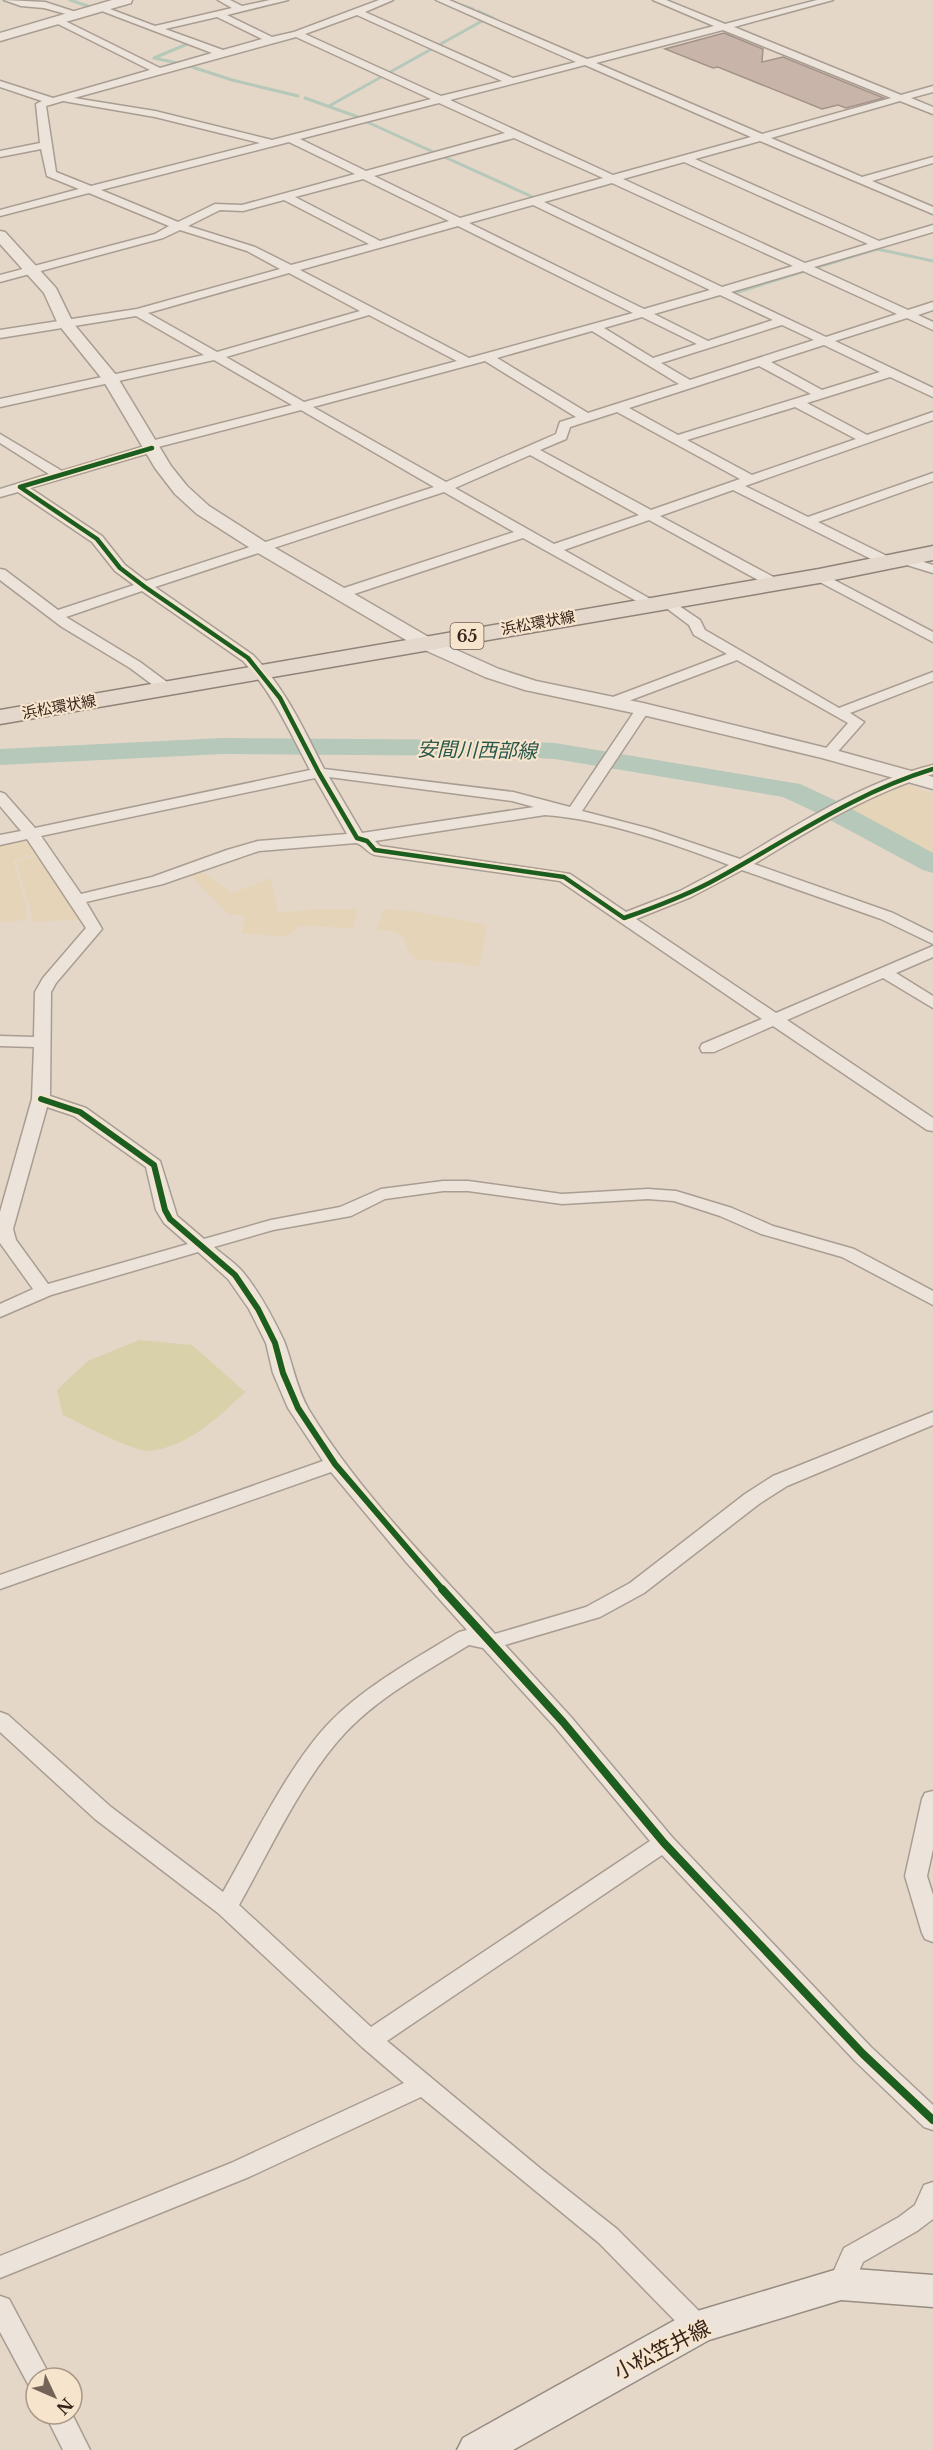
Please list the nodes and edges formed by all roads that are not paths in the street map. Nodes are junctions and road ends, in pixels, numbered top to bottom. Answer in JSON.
{"nodes":[{"id":1,"x":9,"y":0,"type":"edge"},
{"id":2,"x":126,"y":0,"type":"edge"},
{"id":3,"x":223,"y":0,"type":"edge"},
{"id":4,"x":283,"y":0,"type":"edge"},
{"id":5,"x":388,"y":0,"type":"edge"},
{"id":6,"x":441,"y":0,"type":"edge"},
{"id":7,"x":658,"y":0,"type":"edge"},
{"id":8,"x":828,"y":0,"type":"edge"},
{"id":9,"x":99,"y":8,"type":"junction"},
{"id":10,"x":242,"y":9,"type":"junction"},
{"id":11,"x":358,"y":12,"type":"junction"},
{"id":12,"x":77,"y":14,"type":"junction"},
{"id":13,"x":218,"y":14,"type":"junction"},
{"id":14,"x":57,"y":21,"type":"junction"},
{"id":15,"x":723,"y":27,"type":"junction"},
{"id":16,"x":157,"y":28,"type":"junction"},
{"id":17,"x":297,"y":34,"type":"junction"},
{"id":18,"x":0,"y":37,"type":"edge"},
{"id":19,"x":271,"y":40,"type":"junction"},
{"id":20,"x":223,"y":54,"type":"junction"},
{"id":21,"x":588,"y":62,"type":"junction"},
{"id":22,"x":159,"y":71,"type":"junction"},
{"id":23,"x":513,"y":82,"type":"junction"},
{"id":24,"x":2,"y":86,"type":"edge"},
{"id":25,"x":933,"y":89,"type":"edge"},
{"id":26,"x":901,"y":98,"type":"junction"},
{"id":27,"x":56,"y":100,"type":"junction"},
{"id":28,"x":440,"y":100,"type":"junction"},
{"id":29,"x":933,"y":111,"type":"edge"},
{"id":30,"x":515,"y":134,"type":"junction"},
{"id":31,"x":763,"y":137,"type":"junction"},
{"id":32,"x":290,"y":138,"type":"junction"},
{"id":33,"x":274,"y":143,"type":"junction"},
{"id":34,"x":45,"y":145,"type":"junction"},
{"id":35,"x":0,"y":154,"type":"edge"},
{"id":36,"x":686,"y":159,"type":"junction"},
{"id":37,"x":933,"y":160,"type":"edge"},
{"id":38,"x":364,"y":175,"type":"junction"},
{"id":39,"x":613,"y":179,"type":"junction"},
{"id":40,"x":863,"y":180,"type":"junction"},
{"id":41,"x":89,"y":190,"type":"junction"},
{"id":42,"x":284,"y":196,"type":"junction"},
{"id":43,"x":534,"y":201,"type":"junction"},
{"id":44,"x":933,"y":211,"type":"edge"},
{"id":45,"x":0,"y":213,"type":"edge"},
{"id":46,"x":459,"y":222,"type":"junction"},
{"id":47,"x":178,"y":226,"type":"junction"},
{"id":48,"x":933,"y":228,"type":"edge"},
{"id":49,"x":0,"y":235,"type":"edge"},
{"id":50,"x":378,"y":244,"type":"junction"},
{"id":51,"x":880,"y":245,"type":"junction"},
{"id":52,"x":803,"y":267,"type":"junction"},
{"id":53,"x":291,"y":269,"type":"junction"},
{"id":54,"x":31,"y":270,"type":"junction"},
{"id":55,"x":0,"y":279,"type":"edge"},
{"id":56,"x":721,"y":291,"type":"junction"},
{"id":57,"x":933,"y":306,"type":"edge"},
{"id":58,"x":372,"y":311,"type":"junction"},
{"id":59,"x":138,"y":312,"type":"junction"},
{"id":60,"x":643,"y":314,"type":"junction"},
{"id":61,"x":907,"y":314,"type":"junction"},
{"id":62,"x":783,"y":321,"type":"junction"},
{"id":63,"x":66,"y":324,"type":"junction"},
{"id":64,"x":933,"y":326,"type":"edge"},
{"id":65,"x":595,"y":328,"type":"junction"},
{"id":66,"x":0,"y":334,"type":"edge"},
{"id":67,"x":824,"y":341,"type":"junction"},
{"id":68,"x":707,"y":345,"type":"junction"},
{"id":69,"x":216,"y":356,"type":"junction"},
{"id":70,"x":484,"y":356,"type":"junction"},
{"id":71,"x":467,"y":362,"type":"junction"},
{"id":72,"x":653,"y":362,"type":"junction"},
{"id":73,"x":760,"y":362,"type":"junction"},
{"id":74,"x":891,"y":373,"type":"junction"},
{"id":75,"x":110,"y":378,"type":"junction"},
{"id":76,"x":687,"y":384,"type":"junction"},
{"id":77,"x":933,"y":393,"type":"edge"},
{"id":78,"x":820,"y":394,"type":"junction"},
{"id":79,"x":795,"y":402,"type":"junction"},
{"id":80,"x":0,"y":403,"type":"edge"},
{"id":81,"x":305,"y":406,"type":"junction"},
{"id":82,"x":619,"y":408,"type":"junction"},
{"id":83,"x":587,"y":418,"type":"junction"},
{"id":84,"x":929,"y":421,"type":"edge"},
{"id":85,"x":0,"y":438,"type":"edge"},
{"id":86,"x":678,"y":439,"type":"junction"},
{"id":87,"x":868,"y":440,"type":"junction"},
{"id":88,"x":151,"y":447,"type":"junction"},
{"id":89,"x":530,"y":450,"type":"junction"},
{"id":90,"x":58,"y":474,"type":"junction"},
{"id":91,"x":933,"y":477,"type":"edge"},
{"id":92,"x":751,"y":480,"type":"junction"},
{"id":93,"x":735,"y":486,"type":"junction"},
{"id":94,"x":20,"y":487,"type":"junction"},
{"id":95,"x":446,"y":487,"type":"junction"},
{"id":96,"x":0,"y":493,"type":"edge"},
{"id":97,"x":649,"y":516,"type":"junction"},
{"id":98,"x":807,"y":522,"type":"junction"},
{"id":99,"x":524,"y":533,"type":"junction"},
{"id":100,"x":264,"y":549,"type":"junction"},
{"id":101,"x":553,"y":549,"type":"junction"},
{"id":102,"x":933,"y":553,"type":"edge"},
{"id":103,"x":895,"y":560,"type":"junction"},
{"id":104,"x":933,"y":569,"type":"edge"},
{"id":105,"x":0,"y":573,"type":"edge"},
{"id":106,"x":819,"y":576,"type":"junction"},
{"id":107,"x":774,"y":583,"type":"junction"},
{"id":108,"x":145,"y":587,"type":"junction"},
{"id":109,"x":343,"y":593,"type":"junction"},
{"id":110,"x":657,"y":603,"type":"junction"},
{"id":111,"x":57,"y":615,"type":"junction"},
{"id":112,"x":933,"y":638,"type":"edge"},
{"id":113,"x":425,"y":643,"type":"junction"},
{"id":114,"x":736,"y":655,"type":"junction"},
{"id":115,"x":263,"y":671,"type":"junction"},
{"id":116,"x":933,"y":676,"type":"edge"},
{"id":117,"x":166,"y":688,"type":"junction"},
{"id":118,"x":610,"y":703,"type":"junction"},
{"id":119,"x":644,"y":709,"type":"junction"},
{"id":120,"x":838,"y":713,"type":"junction"},
{"id":121,"x":0,"y":717,"type":"edge"},
{"id":122,"x":828,"y":754,"type":"junction"},
{"id":123,"x":933,"y":769,"type":"edge"},
{"id":124,"x":319,"y":773,"type":"junction"},
{"id":125,"x":908,"y":776,"type":"junction"},
{"id":126,"x":933,"y":783,"type":"edge"},
{"id":127,"x":0,"y":797,"type":"edge"},
{"id":128,"x":574,"y":812,"type":"junction"},
{"id":129,"x":32,"y":834,"type":"junction"},
{"id":130,"x":357,"y":837,"type":"junction"},
{"id":131,"x":0,"y":840,"type":"edge"},
{"id":132,"x":742,"y":863,"type":"junction"},
{"id":133,"x":76,"y":900,"type":"junction"},
{"id":134,"x":624,"y":918,"type":"junction"},
{"id":135,"x":933,"y":939,"type":"edge"},
{"id":136,"x":933,"y":951,"type":"edge"},
{"id":137,"x":884,"y":972,"type":"junction"},
{"id":138,"x":933,"y":1003,"type":"edge"},
{"id":139,"x":775,"y":1018,"type":"junction"},
{"id":140,"x":0,"y":1041,"type":"edge"},
{"id":141,"x":43,"y":1042,"type":"junction"},
{"id":142,"x":708,"y":1048,"type":"dead end"},
{"id":143,"x":41,"y":1099,"type":"junction"},
{"id":144,"x":933,"y":1126,"type":"edge"},
{"id":145,"x":202,"y":1247,"type":"junction"},
{"id":146,"x":44,"y":1291,"type":"junction"},
{"id":147,"x":933,"y":1299,"type":"edge"},
{"id":148,"x":0,"y":1311,"type":"edge"},
{"id":149,"x":933,"y":1418,"type":"edge"},
{"id":150,"x":335,"y":1464,"type":"junction"},
{"id":151,"x":0,"y":1582,"type":"edge"},
{"id":152,"x":492,"y":1642,"type":"junction"},
{"id":153,"x":0,"y":1720,"type":"edge"},
{"id":154,"x":933,"y":1799,"type":"edge"},
{"id":155,"x":664,"y":1844,"type":"junction"},
{"id":156,"x":226,"y":1907,"type":"junction"},
{"id":157,"x":933,"y":1933,"type":"edge"},
{"id":158,"x":370,"y":2040,"type":"junction"},
{"id":159,"x":423,"y":2085,"type":"junction"},
{"id":160,"x":933,"y":2120,"type":"edge"},
{"id":161,"x":933,"y":2192,"type":"edge"},
{"id":162,"x":0,"y":2266,"type":"edge"},
{"id":163,"x":841,"y":2284,"type":"junction"},
{"id":164,"x":933,"y":2291,"type":"edge"},
{"id":165,"x":0,"y":2307,"type":"edge"},
{"id":166,"x":698,"y":2327,"type":"junction"},
{"id":167,"x":32,"y":2366,"type":"edge"},
{"id":168,"x":64,"y":2426,"type":"edge"},
{"id":169,"x":77,"y":2450,"type":"edge"},
{"id":170,"x":477,"y":2450,"type":"edge"}],
"edges":[{"from":1,"to":12,"type":"street"},
{"from":2,"to":9,"type":"street"},
{"from":3,"to":10,"type":"street"},
{"from":4,"to":10,"type":"street"},
{"from":5,"to":11,"type":"street"},
{"from":6,"to":21,"type":"street"},
{"from":7,"to":15,"type":"street"},
{"from":8,"to":15,"type":"street"},
{"from":9,"to":12,"type":"street"},
{"from":9,"to":16,"type":"street"},
{"from":10,"to":13,"type":"street"},
{"from":11,"to":17,"type":"street"},
{"from":11,"to":23,"type":"street"},
{"from":12,"to":14,"type":"street"},
{"from":13,"to":16,"type":"street"},
{"from":13,"to":19,"type":"street"},
{"from":14,"to":18,"type":"street"},
{"from":14,"to":22,"type":"street"},
{"from":15,"to":21,"type":"street"},
{"from":15,"to":26,"type":"street"},
{"from":16,"to":20,"type":"street"},
{"from":17,"to":19,"type":"street"},
{"from":17,"to":28,"type":"street"},
{"from":19,"to":20,"type":"street"},
{"from":20,"to":22,"type":"street"},
{"from":21,"to":23,"type":"street"},
{"from":21,"to":31,"type":"street"},
{"from":22,"to":27,"type":"street"},
{"from":23,"to":28,"type":"street"},
{"from":24,"to":27,"type":"street"},
{"from":25,"to":26,"type":"street"},
{"from":26,"to":29,"type":"street"},
{"from":26,"to":31,"type":"street"},
{"from":27,"to":33,"type":"street"},
{"from":27,"to":34,"type":"street"},
{"from":28,"to":30,"type":"street"},
{"from":28,"to":32,"type":"street"},
{"from":30,"to":38,"type":"street"},
{"from":30,"to":39,"type":"street"},
{"from":31,"to":36,"type":"street"},
{"from":31,"to":40,"type":"street"},
{"from":32,"to":33,"type":"street"},
{"from":32,"to":38,"type":"street"},
{"from":33,"to":41,"type":"street"},
{"from":34,"to":35,"type":"street"},
{"from":34,"to":41,"type":"street"},
{"from":36,"to":39,"type":"street"},
{"from":36,"to":51,"type":"street"},
{"from":37,"to":40,"type":"street"},
{"from":38,"to":42,"type":"street"},
{"from":38,"to":46,"type":"street"},
{"from":39,"to":43,"type":"street"},
{"from":39,"to":52,"type":"street"},
{"from":40,"to":44,"type":"street"},
{"from":41,"to":45,"type":"street"},
{"from":41,"to":47,"type":"street"},
{"from":42,"to":47,"type":"street"},
{"from":42,"to":50,"type":"street"},
{"from":43,"to":46,"type":"street"},
{"from":43,"to":56,"type":"street"},
{"from":46,"to":50,"type":"street"},
{"from":46,"to":60,"type":"street"},
{"from":47,"to":53,"type":"street"},
{"from":47,"to":54,"type":"street"},
{"from":48,"to":51,"type":"street"},
{"from":49,"to":54,"type":"street"},
{"from":50,"to":53,"type":"street"},
{"from":51,"to":52,"type":"street"},
{"from":52,"to":56,"type":"street"},
{"from":52,"to":61,"type":"street"},
{"from":53,"to":58,"type":"street"},
{"from":53,"to":59,"type":"street"},
{"from":54,"to":55,"type":"street"},
{"from":54,"to":63,"type":"street"},
{"from":56,"to":60,"type":"street"},
{"from":56,"to":62,"type":"street"},
{"from":57,"to":61,"type":"street"},
{"from":58,"to":69,"type":"street"},
{"from":58,"to":71,"type":"street"},
{"from":59,"to":63,"type":"street"},
{"from":59,"to":69,"type":"street"},
{"from":60,"to":65,"type":"street"},
{"from":60,"to":68,"type":"street"},
{"from":61,"to":64,"type":"street"},
{"from":61,"to":67,"type":"street"},
{"from":62,"to":67,"type":"street"},
{"from":62,"to":68,"type":"street"},
{"from":63,"to":66,"type":"street"},
{"from":63,"to":75,"type":"street"},
{"from":65,"to":70,"type":"street"},
{"from":65,"to":72,"type":"street"},
{"from":67,"to":73,"type":"street"},
{"from":67,"to":74,"type":"street"},
{"from":68,"to":72,"type":"street"},
{"from":69,"to":75,"type":"street"},
{"from":69,"to":81,"type":"street"},
{"from":70,"to":71,"type":"street"},
{"from":70,"to":83,"type":"street"},
{"from":71,"to":81,"type":"street"},
{"from":72,"to":76,"type":"street"},
{"from":73,"to":76,"type":"street"},
{"from":73,"to":78,"type":"street"},
{"from":74,"to":77,"type":"street"},
{"from":74,"to":78,"type":"street"},
{"from":75,"to":80,"type":"street"},
{"from":75,"to":88,"type":"street"},
{"from":76,"to":82,"type":"street"},
{"from":78,"to":79,"type":"street"},
{"from":79,"to":86,"type":"street"},
{"from":79,"to":87,"type":"street"},
{"from":81,"to":88,"type":"street"},
{"from":81,"to":95,"type":"street"},
{"from":82,"to":83,"type":"street"},
{"from":82,"to":86,"type":"street"},
{"from":83,"to":89,"type":"street"},
{"from":84,"to":87,"type":"street"},
{"from":85,"to":90,"type":"street"},
{"from":86,"to":92,"type":"street"},
{"from":87,"to":92,"type":"street"},
{"from":88,"to":90,"type":"street"},
{"from":88,"to":100,"type":"street"},
{"from":89,"to":95,"type":"street"},
{"from":89,"to":97,"type":"street"},
{"from":90,"to":94,"type":"street"},
{"from":91,"to":98,"type":"street"},
{"from":92,"to":93,"type":"street"},
{"from":93,"to":97,"type":"street"},
{"from":93,"to":98,"type":"street"},
{"from":94,"to":96,"type":"street"},
{"from":94,"to":108,"type":"street"},
{"from":95,"to":99,"type":"street"},
{"from":95,"to":100,"type":"street"},
{"from":97,"to":101,"type":"street"},
{"from":97,"to":107,"type":"street"},
{"from":98,"to":103,"type":"street"},
{"from":99,"to":101,"type":"street"},
{"from":99,"to":109,"type":"street"},
{"from":100,"to":108,"type":"street"},
{"from":100,"to":109,"type":"street"},
{"from":101,"to":110,"type":"street"},
{"from":102,"to":103,"type":"main road","name":"浜松環状線","number":"65"},
{"from":103,"to":104,"type":"street"},
{"from":103,"to":106,"type":"main road","name":"浜松環状線","number":"65"},
{"from":105,"to":111,"type":"street"},
{"from":106,"to":107,"type":"main road","name":"浜松環状線","number":"65"},
{"from":106,"to":112,"type":"street"},
{"from":107,"to":110,"type":"main road","name":"浜松環状線","number":"65"},
{"from":108,"to":111,"type":"street"},
{"from":108,"to":115,"type":"street"},
{"from":109,"to":113,"type":"street"},
{"from":110,"to":113,"type":"main road","name":"浜松環状線","number":"65"},
{"from":110,"to":114,"type":"street"},
{"from":111,"to":117,"type":"street"},
{"from":113,"to":115,"type":"main road","name":"浜松環状線","number":"65"},
{"from":113,"to":118,"type":"street"},
{"from":114,"to":118,"type":"street"},
{"from":114,"to":120,"type":"street"},
{"from":115,"to":117,"type":"main road","name":"浜松環状線","number":"65"},
{"from":115,"to":124,"type":"street"},
{"from":116,"to":120,"type":"street"},
{"from":117,"to":121,"type":"main road","name":"浜松環状線","number":"65"},
{"from":118,"to":119,"type":"street"},
{"from":119,"to":122,"type":"street"},
{"from":119,"to":128,"type":"street"},
{"from":120,"to":122,"type":"street"},
{"from":122,"to":125,"type":"street"},
{"from":123,"to":125,"type":"street"},
{"from":124,"to":128,"type":"street"},
{"from":124,"to":129,"type":"street"},
{"from":124,"to":130,"type":"street"},
{"from":125,"to":126,"type":"street"},
{"from":125,"to":132,"type":"street"},
{"from":127,"to":129,"type":"street"},
{"from":128,"to":130,"type":"street"},
{"from":128,"to":132,"type":"street"},
{"from":129,"to":131,"type":"street"},
{"from":129,"to":133,"type":"street"},
{"from":130,"to":133,"type":"street"},
{"from":130,"to":134,"type":"street"},
{"from":132,"to":134,"type":"street"},
{"from":132,"to":135,"type":"street"},
{"from":133,"to":141,"type":"street"},
{"from":134,"to":139,"type":"street"},
{"from":136,"to":137,"type":"street"},
{"from":137,"to":138,"type":"street"},
{"from":137,"to":139,"type":"street"},
{"from":139,"to":142,"type":"street"},
{"from":139,"to":144,"type":"street"},
{"from":140,"to":141,"type":"street"},
{"from":141,"to":143,"type":"street"},
{"from":143,"to":145,"type":"street"},
{"from":143,"to":146,"type":"street"},
{"from":145,"to":146,"type":"street"},
{"from":145,"to":147,"type":"street"},
{"from":145,"to":150,"type":"street"},
{"from":146,"to":148,"type":"street"},
{"from":149,"to":152,"type":"street"},
{"from":150,"to":151,"type":"street"},
{"from":150,"to":152,"type":"street"},
{"from":152,"to":155,"type":"street"},
{"from":152,"to":156,"type":"street"},
{"from":153,"to":156,"type":"street"},
{"from":154,"to":157,"type":"street"},
{"from":155,"to":158,"type":"street"},
{"from":155,"to":160,"type":"street"},
{"from":156,"to":158,"type":"street"},
{"from":158,"to":159,"type":"street"},
{"from":159,"to":162,"type":"street"},
{"from":159,"to":166,"type":"street"},
{"from":161,"to":163,"type":"street"},
{"from":163,"to":164,"type":"main road","name":"小松笠井線"},
{"from":163,"to":166,"type":"main road","name":"小松笠井線"},
{"from":165,"to":167,"type":"street"},
{"from":166,"to":170,"type":"main road","name":"小松笠井線"},
{"from":168,"to":169,"type":"street"}]}
